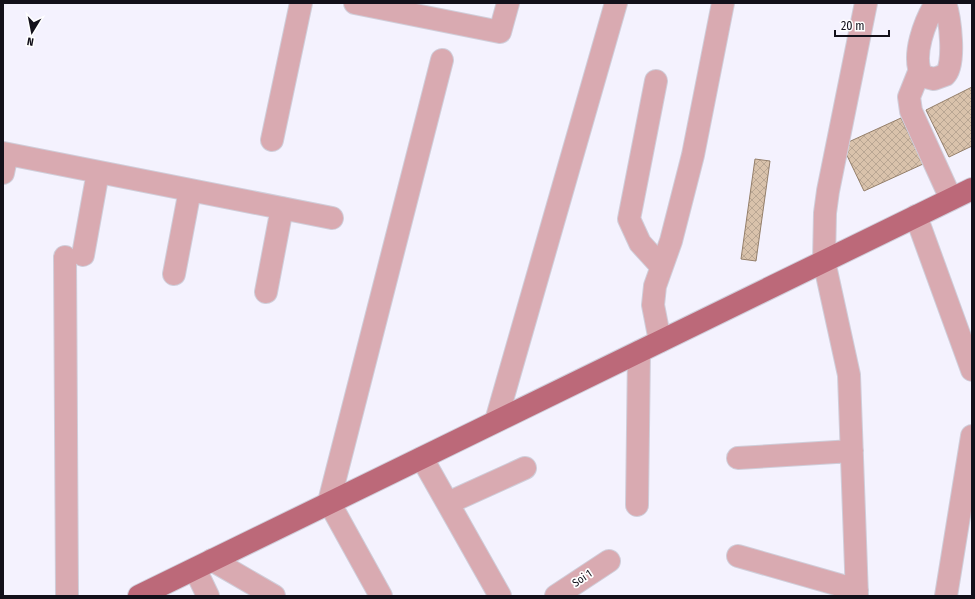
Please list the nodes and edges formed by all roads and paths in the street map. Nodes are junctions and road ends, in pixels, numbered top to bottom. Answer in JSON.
{"nodes":[{"id":1,"x":301,"y":3,"type":"edge"},
{"id":2,"x":355,"y":3,"type":"edge"},
{"id":3,"x":508,"y":3,"type":"edge"},
{"id":4,"x":616,"y":3,"type":"edge"},
{"id":5,"x":723,"y":3,"type":"edge"},
{"id":6,"x":866,"y":3,"type":"edge"},
{"id":7,"x":936,"y":3,"type":"edge"},
{"id":8,"x":946,"y":3,"type":"edge"},
{"id":9,"x":442,"y":60,"type":"dead end"},
{"id":10,"x":919,"y":72,"type":"junction"},
{"id":11,"x":656,"y":81,"type":"dead end"},
{"id":12,"x":272,"y":140,"type":"dead end"},
{"id":13,"x":4,"y":160,"type":"edge"},
{"id":14,"x":98,"y":172,"type":"junction"},
{"id":15,"x":972,"y":188,"type":"edge"},
{"id":16,"x":190,"y":190,"type":"junction"},
{"id":17,"x":951,"y":199,"type":"junction"},
{"id":18,"x":282,"y":208,"type":"junction"},
{"id":19,"x":916,"y":216,"type":"junction"},
{"id":20,"x":332,"y":218,"type":"dead end"},
{"id":21,"x":824,"y":261,"type":"junction"},
{"id":22,"x":661,"y":266,"type":"junction"},
{"id":23,"x":174,"y":274,"type":"dead end"},
{"id":24,"x":266,"y":292,"type":"dead end"},
{"id":25,"x":660,"y":341,"type":"junction"},
{"id":26,"x":639,"y":352,"type":"junction"},
{"id":27,"x":972,"y":370,"type":"edge"},
{"id":28,"x":496,"y":422,"type":"junction"},
{"id":29,"x":972,"y":436,"type":"edge"},
{"id":30,"x":852,"y":451,"type":"junction"},
{"id":31,"x":422,"y":458,"type":"junction"},
{"id":32,"x":738,"y":458,"type":"dead end"},
{"id":33,"x":525,"y":468,"type":"dead end"},
{"id":34,"x":330,"y":502,"type":"junction"},
{"id":35,"x":448,"y":503,"type":"junction"},
{"id":36,"x":637,"y":505,"type":"dead end"},
{"id":37,"x":738,"y":556,"type":"dead end"},
{"id":38,"x":609,"y":561,"type":"dead end"},
{"id":39,"x":203,"y":564,"type":"junction"},
{"id":40,"x":857,"y":593,"type":"edge"},
{"id":41,"x":67,"y":596,"type":"edge"},
{"id":42,"x":139,"y":596,"type":"edge"},
{"id":43,"x":208,"y":596,"type":"edge"},
{"id":44,"x":274,"y":596,"type":"edge"},
{"id":45,"x":381,"y":596,"type":"edge"},
{"id":46,"x":500,"y":596,"type":"edge"},
{"id":47,"x":556,"y":596,"type":"edge"},
{"id":48,"x":946,"y":596,"type":"edge"}],
"edges":[{"from":1,"to":12,"type":"street"},
{"from":2,"to":3,"type":"street"},
{"from":4,"to":28,"type":"street"},
{"from":5,"to":22,"type":"street"},
{"from":6,"to":21,"type":"street"},
{"from":7,"to":10,"type":"street"},
{"from":8,"to":10,"type":"street"},
{"from":9,"to":34,"type":"street"},
{"from":10,"to":17,"type":"street"},
{"from":11,"to":22,"type":"street"},
{"from":13,"to":14,"type":"street"},
{"from":14,"to":16,"type":"street"},
{"from":14,"to":41,"type":"street"},
{"from":15,"to":17,"type":"main road"},
{"from":16,"to":18,"type":"street"},
{"from":16,"to":23,"type":"street"},
{"from":17,"to":19,"type":"main road"},
{"from":18,"to":20,"type":"street"},
{"from":18,"to":24,"type":"street"},
{"from":19,"to":21,"type":"main road"},
{"from":19,"to":27,"type":"street"},
{"from":21,"to":25,"type":"main road"},
{"from":21,"to":30,"type":"street"},
{"from":22,"to":25,"type":"street"},
{"from":25,"to":26,"type":"main road"},
{"from":26,"to":28,"type":"main road"},
{"from":26,"to":36,"type":"street"},
{"from":28,"to":31,"type":"main road"},
{"from":29,"to":48,"type":"street"},
{"from":30,"to":32,"type":"street"},
{"from":30,"to":40,"type":"street"},
{"from":31,"to":34,"type":"main road"},
{"from":31,"to":35,"type":"street"},
{"from":33,"to":35,"type":"street"},
{"from":34,"to":39,"type":"main road"},
{"from":34,"to":45,"type":"street"},
{"from":35,"to":46,"type":"street"},
{"from":37,"to":40,"type":"street"},
{"from":38,"to":47,"type":"street","name":"Soi 1"},
{"from":39,"to":42,"type":"main road"},
{"from":39,"to":43,"type":"street"},
{"from":39,"to":44,"type":"street"}]}
